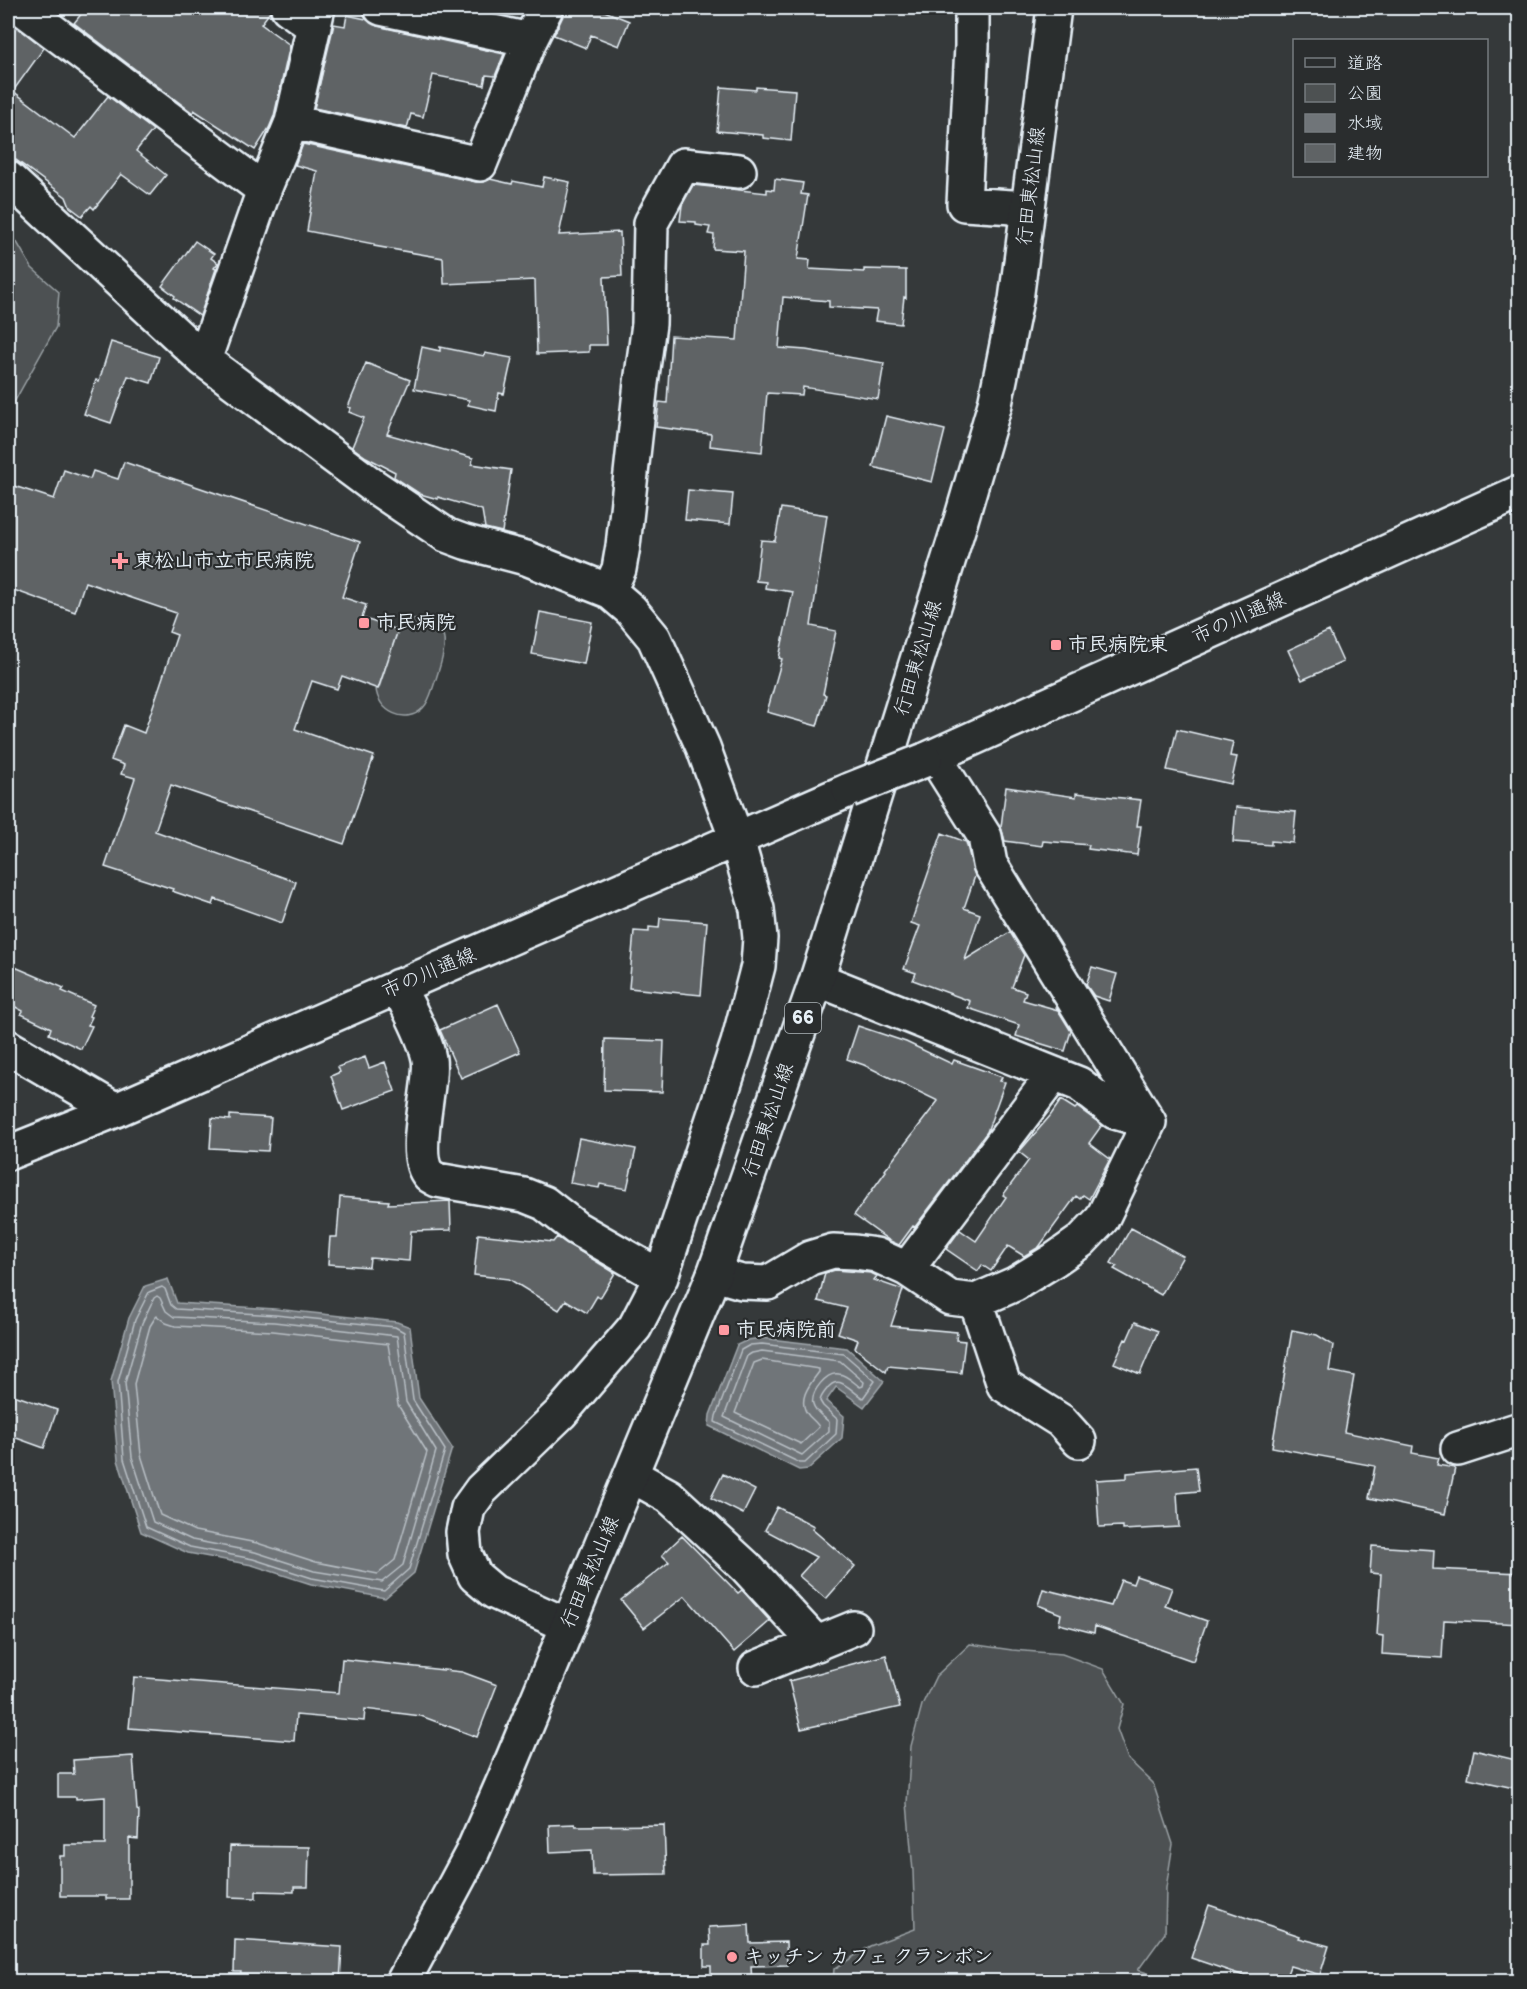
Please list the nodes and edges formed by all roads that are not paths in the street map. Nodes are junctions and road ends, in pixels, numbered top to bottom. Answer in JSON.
{"nodes":[{"id":1,"x":22,"y":8,"type":"edge"},
{"id":2,"x":288,"y":8,"type":"edge"},
{"id":3,"x":381,"y":8,"type":"edge"},
{"id":4,"x":546,"y":8,"type":"edge"},
{"id":5,"x":972,"y":8,"type":"edge"},
{"id":6,"x":1054,"y":8,"type":"edge"},
{"id":7,"x":316,"y":17,"type":"edge"},
{"id":8,"x":530,"y":40,"type":"junction"},
{"id":9,"x":292,"y":122,"type":"junction"},
{"id":10,"x":739,"y":171,"type":"dead end"},
{"id":11,"x":8,"y":178,"type":"edge"},
{"id":12,"x":264,"y":190,"type":"junction"},
{"id":13,"x":1028,"y":208,"type":"junction"},
{"id":14,"x":204,"y":360,"type":"junction"},
{"id":15,"x":1520,"y":492,"type":"edge"},
{"id":16,"x":609,"y":591,"type":"junction"},
{"id":17,"x":929,"y":758,"type":"junction"},
{"id":18,"x":737,"y":840,"type":"junction"},
{"id":19,"x":817,"y":979,"type":"junction"},
{"id":20,"x":398,"y":986,"type":"junction"},
{"id":21,"x":8,"y":1047,"type":"edge"},
{"id":22,"x":1054,"y":1074,"type":"junction"},
{"id":23,"x":116,"y":1110,"type":"junction"},
{"id":24,"x":1149,"y":1122,"type":"junction"},
{"id":25,"x":8,"y":1153,"type":"edge"},
{"id":26,"x":907,"y":1269,"type":"junction"},
{"id":27,"x":714,"y":1274,"type":"junction"},
{"id":28,"x":661,"y":1276,"type":"junction"},
{"id":29,"x":976,"y":1301,"type":"junction"},
{"id":30,"x":1520,"y":1429,"type":"edge"},
{"id":31,"x":1079,"y":1441,"type":"dead end"},
{"id":32,"x":1458,"y":1449,"type":"dead end"},
{"id":33,"x":631,"y":1475,"type":"junction"},
{"id":34,"x":567,"y":1625,"type":"junction"},
{"id":35,"x":854,"y":1628,"type":"dead end"},
{"id":36,"x":817,"y":1644,"type":"junction"},
{"id":37,"x":756,"y":1668,"type":"dead end"},
{"id":38,"x":403,"y":1982,"type":"edge"}],
"edges":[{"from":1,"to":12,"type":"street"},
{"from":2,"to":7,"type":"street"},
{"from":3,"to":8,"type":"street"},
{"from":4,"to":8,"type":"street"},
{"from":5,"to":13,"type":"street"},
{"from":6,"to":13,"type":"street","name":"行田東松山線","number":"66"},
{"from":7,"to":9,"type":"street"},
{"from":8,"to":9,"type":"street"},
{"from":9,"to":12,"type":"street"},
{"from":10,"to":16,"type":"street"},
{"from":11,"to":14,"type":"street"},
{"from":12,"to":14,"type":"street"},
{"from":13,"to":19,"type":"street","name":"行田東松山線","number":"66"},
{"from":14,"to":16,"type":"street"},
{"from":15,"to":17,"type":"street","name":"市の川通線"},
{"from":16,"to":18,"type":"street"},
{"from":17,"to":18,"type":"street","name":"市の川通線","bridge":true},
{"from":17,"to":24,"type":"street"},
{"from":18,"to":20,"type":"street","name":"市の川通線"},
{"from":18,"to":28,"type":"street"},
{"from":19,"to":22,"type":"street"},
{"from":19,"to":27,"type":"street","name":"行田東松山線","number":"66"},
{"from":20,"to":23,"type":"street","name":"市の川通線"},
{"from":20,"to":28,"type":"street"},
{"from":21,"to":23,"type":"street"},
{"from":22,"to":24,"type":"street"},
{"from":22,"to":26,"type":"street"},
{"from":23,"to":25,"type":"street","name":"市の川通線"},
{"from":24,"to":29,"type":"street"},
{"from":26,"to":27,"type":"street"},
{"from":26,"to":29,"type":"street"},
{"from":27,"to":33,"type":"street","name":"行田東松山線","number":"66"},
{"from":28,"to":34,"type":"street"},
{"from":29,"to":31,"type":"street"},
{"from":30,"to":32,"type":"street"},
{"from":33,"to":34,"type":"street","name":"行田東松山線","number":"66"},
{"from":33,"to":36,"type":"street"},
{"from":34,"to":38,"type":"street","name":"行田東松山線","number":"66"},
{"from":35,"to":36,"type":"street"},
{"from":36,"to":37,"type":"street"}]}
